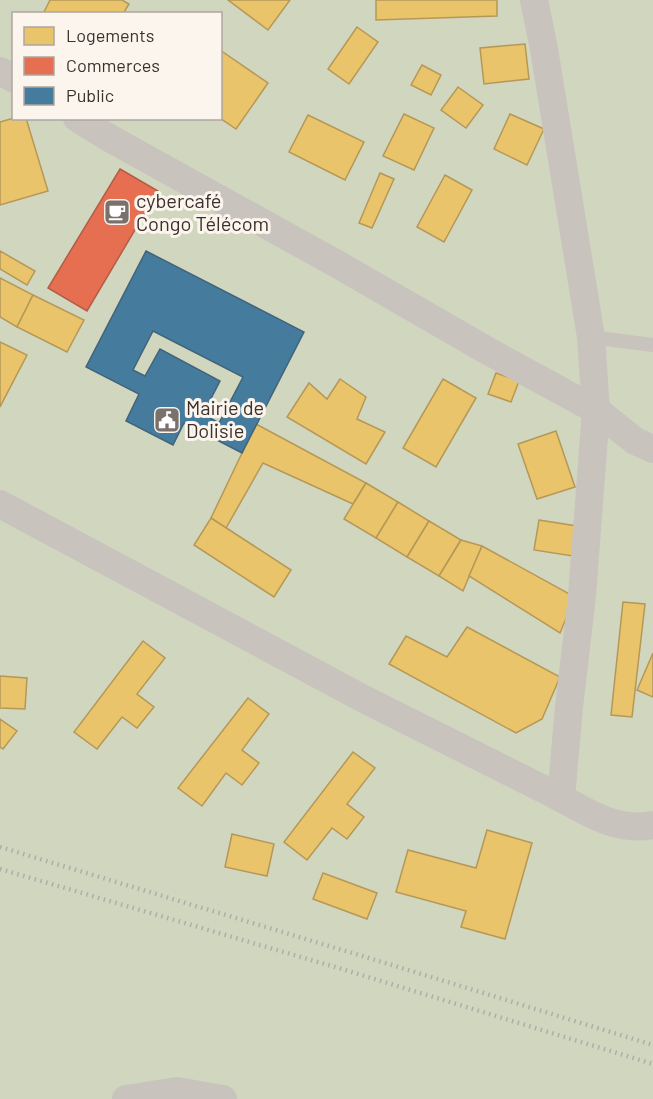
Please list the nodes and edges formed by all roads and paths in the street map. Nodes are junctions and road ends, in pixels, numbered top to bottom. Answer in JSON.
{"nodes":[{"id":1,"x":534,"y":0,"type":"edge"},
{"id":2,"x":80,"y":120,"type":"edge"},
{"id":3,"x":591,"y":337,"type":"junction"},
{"id":4,"x":653,"y":345,"type":"edge"},
{"id":5,"x":596,"y":410,"type":"junction"},
{"id":6,"x":653,"y":449,"type":"edge"},
{"id":7,"x":0,"y":504,"type":"edge"},
{"id":8,"x":561,"y":798,"type":"junction"},
{"id":9,"x":653,"y":825,"type":"edge"},
{"id":10,"x":126,"y":1099,"type":"edge"},
{"id":11,"x":223,"y":1099,"type":"edge"}],
"edges":[{"from":1,"to":3,"type":"street"},
{"from":2,"to":5,"type":"street"},
{"from":3,"to":4,"type":"lane"},
{"from":3,"to":5,"type":"street"},
{"from":5,"to":6,"type":"street"},
{"from":5,"to":8,"type":"street"},
{"from":7,"to":8,"type":"street"},
{"from":8,"to":9,"type":"street"},
{"from":10,"to":11,"type":"street"}]}
